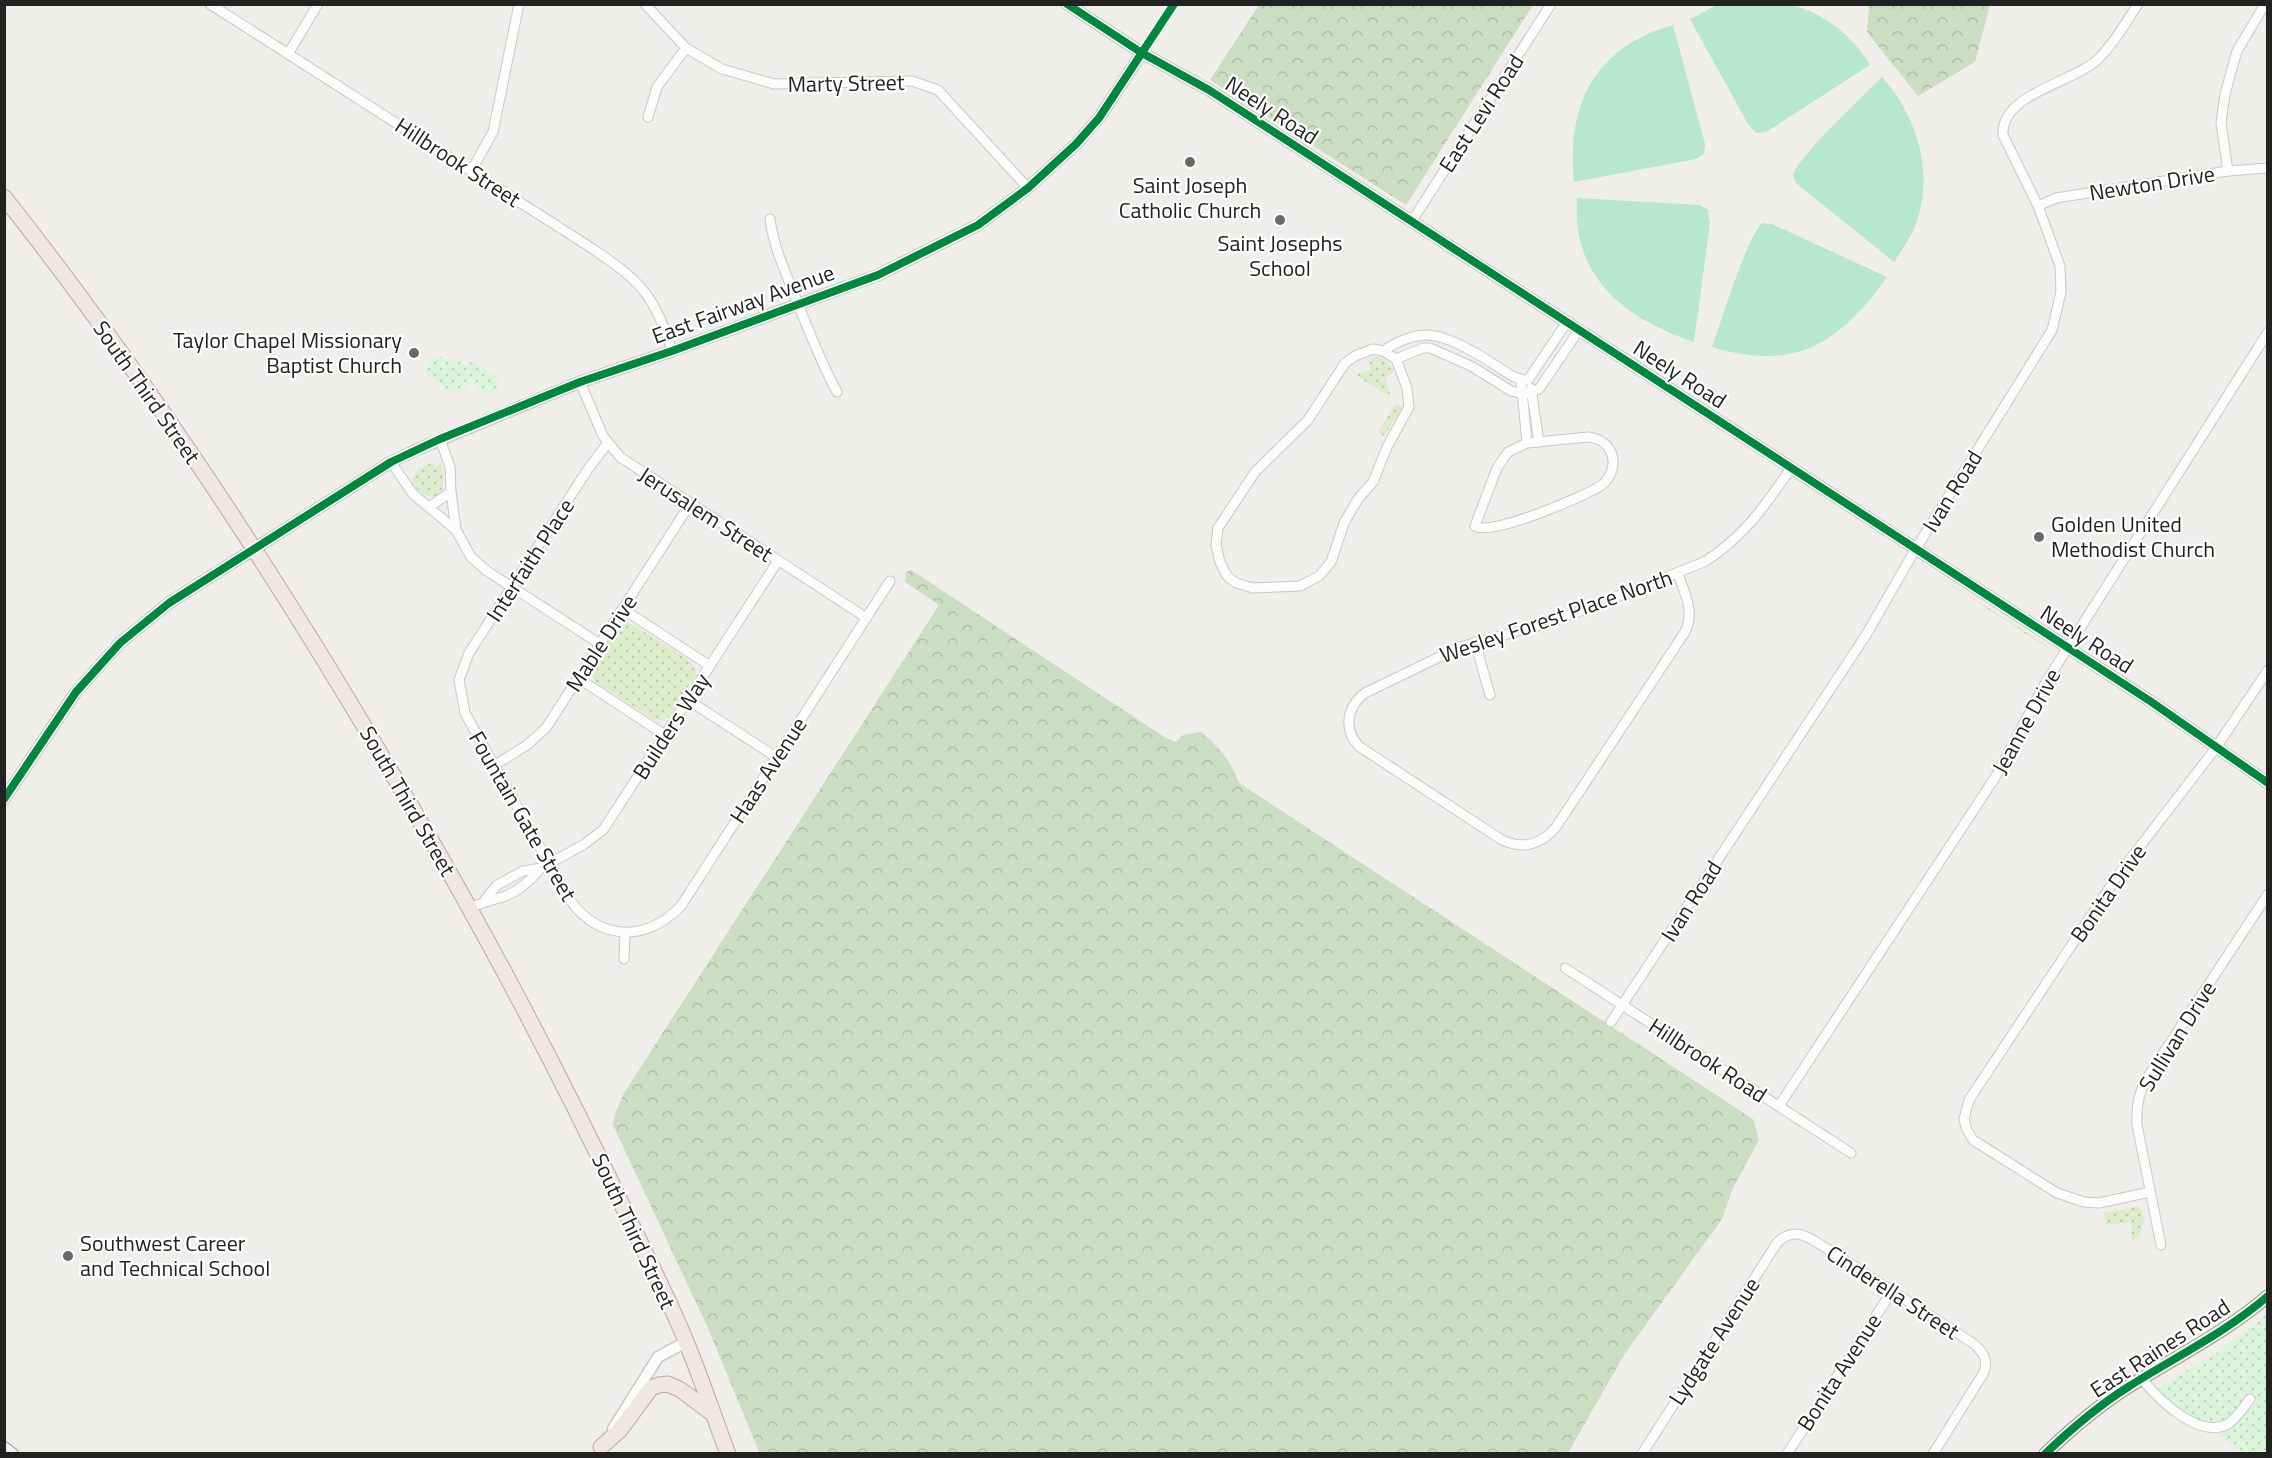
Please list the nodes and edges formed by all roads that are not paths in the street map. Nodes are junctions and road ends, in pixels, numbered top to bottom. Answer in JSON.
{"nodes":[{"id":1,"x":210,"y":4,"type":"edge"},
{"id":2,"x":318,"y":4,"type":"edge"},
{"id":3,"x":519,"y":4,"type":"edge"},
{"id":4,"x":645,"y":4,"type":"edge"},
{"id":5,"x":1067,"y":4,"type":"edge"},
{"id":6,"x":1174,"y":4,"type":"edge"},
{"id":7,"x":1551,"y":4,"type":"edge"},
{"id":8,"x":2138,"y":4,"type":"edge"},
{"id":9,"x":2265,"y":4,"type":"edge"},
{"id":10,"x":686,"y":48,"type":"junction"},
{"id":11,"x":1142,"y":53,"type":"junction"},
{"id":12,"x":288,"y":54,"type":"junction"},
{"id":13,"x":648,"y":117,"type":"dead end"},
{"id":14,"x":2268,"y":168,"type":"edge"},
{"id":15,"x":471,"y":171,"type":"junction"},
{"id":16,"x":2228,"y":171,"type":"junction"},
{"id":17,"x":1028,"y":188,"type":"junction"},
{"id":18,"x":4,"y":197,"type":"edge"},
{"id":19,"x":2038,"y":206,"type":"junction"},
{"id":20,"x":770,"y":219,"type":"dead end"},
{"id":21,"x":1412,"y":221,"type":"junction"},
{"id":22,"x":798,"y":304,"type":"junction"},
{"id":23,"x":1567,"y":322,"type":"junction"},
{"id":24,"x":1579,"y":330,"type":"junction"},
{"id":25,"x":2268,"y":332,"type":"edge"},
{"id":26,"x":672,"y":351,"type":"junction"},
{"id":27,"x":1383,"y":351,"type":"junction"},
{"id":28,"x":1396,"y":359,"type":"junction"},
{"id":29,"x":1488,"y":361,"type":"junction"},
{"id":30,"x":1540,"y":364,"type":"junction"},
{"id":31,"x":1481,"y":372,"type":"junction"},
{"id":32,"x":1551,"y":372,"type":"junction"},
{"id":33,"x":1524,"y":380,"type":"junction"},
{"id":34,"x":580,"y":382,"type":"junction"},
{"id":35,"x":837,"y":392,"type":"dead end"},
{"id":36,"x":1533,"y":392,"type":"junction"},
{"id":37,"x":1521,"y":394,"type":"junction"},
{"id":38,"x":440,"y":439,"type":"junction"},
{"id":39,"x":1539,"y":442,"type":"junction"},
{"id":40,"x":1527,"y":443,"type":"junction"},
{"id":41,"x":607,"y":444,"type":"junction"},
{"id":42,"x":391,"y":462,"type":"junction"},
{"id":43,"x":1791,"y":468,"type":"junction"},
{"id":44,"x":451,"y":492,"type":"junction"},
{"id":45,"x":690,"y":504,"type":"junction"},
{"id":46,"x":429,"y":507,"type":"junction"},
{"id":47,"x":456,"y":530,"type":"junction"},
{"id":48,"x":255,"y":549,"type":"junction"},
{"id":49,"x":1915,"y":550,"type":"junction"},
{"id":50,"x":778,"y":561,"type":"junction"},
{"id":51,"x":1678,"y":574,"type":"junction"},
{"id":52,"x":890,"y":581,"type":"dead end"},
{"id":53,"x":512,"y":587,"type":"junction"},
{"id":54,"x":623,"y":609,"type":"junction"},
{"id":55,"x":865,"y":618,"type":"junction"},
{"id":56,"x":1474,"y":642,"type":"junction"},
{"id":57,"x":600,"y":644,"type":"junction"},
{"id":58,"x":2067,"y":648,"type":"junction"},
{"id":59,"x":710,"y":666,"type":"junction"},
{"id":60,"x":2268,"y":670,"type":"edge"},
{"id":61,"x":578,"y":678,"type":"junction"},
{"id":62,"x":459,"y":680,"type":"joint"},
{"id":63,"x":1490,"y":694,"type":"dead end"},
{"id":64,"x":688,"y":700,"type":"junction"},
{"id":65,"x":665,"y":735,"type":"junction"},
{"id":66,"x":2216,"y":749,"type":"junction"},
{"id":67,"x":776,"y":757,"type":"junction"},
{"id":68,"x":495,"y":765,"type":"junction"},
{"id":69,"x":2268,"y":783,"type":"edge"},
{"id":70,"x":4,"y":799,"type":"edge"},
{"id":71,"x":546,"y":866,"type":"junction"},
{"id":72,"x":2268,"y":894,"type":"edge"},
{"id":73,"x":471,"y":908,"type":"junction"},
{"id":74,"x":625,"y":933,"type":"junction"},
{"id":75,"x":624,"y":958,"type":"dead end"},
{"id":76,"x":1565,"y":968,"type":"dead end"},
{"id":77,"x":1622,"y":1005,"type":"junction"},
{"id":78,"x":1611,"y":1022,"type":"dead end"},
{"id":79,"x":1779,"y":1106,"type":"junction"},
{"id":80,"x":1851,"y":1153,"type":"dead end"},
{"id":81,"x":2150,"y":1192,"type":"junction"},
{"id":82,"x":1790,"y":1234,"type":"joint"},
{"id":83,"x":2161,"y":1245,"type":"dead end"},
{"id":84,"x":1892,"y":1291,"type":"junction"},
{"id":85,"x":2268,"y":1296,"type":"edge"},
{"id":86,"x":686,"y":1342,"type":"junction"},
{"id":87,"x":2142,"y":1378,"type":"junction"},
{"id":88,"x":2250,"y":1399,"type":"dead end"},
{"id":89,"x":713,"y":1414,"type":"junction"},
{"id":90,"x":4,"y":1448,"type":"edge"},
{"id":91,"x":599,"y":1450,"type":"edge"},
{"id":92,"x":1934,"y":1450,"type":"edge"},
{"id":93,"x":12,"y":1454,"type":"edge"},
{"id":94,"x":728,"y":1454,"type":"edge"},
{"id":95,"x":1642,"y":1454,"type":"edge"},
{"id":96,"x":1787,"y":1454,"type":"edge"},
{"id":97,"x":1946,"y":1454,"type":"edge"},
{"id":98,"x":2044,"y":1454,"type":"edge"}],
"edges":[{"from":1,"to":12,"type":"street","name":"Hillbrook Street"},
{"from":2,"to":12,"type":"street"},
{"from":3,"to":15,"type":"street"},
{"from":4,"to":10,"type":"street","name":"Marty Street"},
{"from":5,"to":11,"type":"street","name":"Neely Road"},
{"from":6,"to":11,"type":"street","name":"East Fairway Avenue"},
{"from":7,"to":21,"type":"street","name":"East Levi Road"},
{"from":8,"to":19,"type":"street","name":"Ivan Road"},
{"from":9,"to":16,"type":"street"},
{"from":10,"to":13,"type":"street"},
{"from":10,"to":17,"type":"street","name":"Marty Street"},
{"from":11,"to":17,"type":"street","name":"East Fairway Avenue"},
{"from":11,"to":21,"type":"street","name":"Neely Road"},
{"from":12,"to":15,"type":"street","name":"Hillbrook Street"},
{"from":14,"to":16,"type":"street","name":"Newton Drive"},
{"from":15,"to":26,"type":"street","name":"Hillbrook Street"},
{"from":16,"to":19,"type":"street","name":"Newton Drive"},
{"from":17,"to":22,"type":"street","name":"East Fairway Avenue"},
{"from":18,"to":48,"type":"highway","name":"South Third Street"},
{"from":19,"to":49,"type":"street","name":"Ivan Road"},
{"from":20,"to":22,"type":"street"},
{"from":21,"to":23,"type":"street","name":"Neely Road"},
{"from":22,"to":26,"type":"street","name":"East Fairway Avenue"},
{"from":22,"to":35,"type":"street"},
{"from":23,"to":24,"type":"street","name":"Neely Road"},
{"from":23,"to":30,"type":"street"},
{"from":24,"to":32,"type":"street"},
{"from":24,"to":43,"type":"street","name":"Neely Road"},
{"from":25,"to":58,"type":"street","name":"Jeanne Drive"},
{"from":26,"to":34,"type":"street","name":"East Fairway Avenue"},
{"from":27,"to":28,"type":"street"},
{"from":27,"to":28,"type":"street"},
{"from":27,"to":29,"type":"street"},
{"from":28,"to":31,"type":"street"},
{"from":29,"to":31,"type":"street"},
{"from":29,"to":33,"type":"street"},
{"from":30,"to":32,"type":"street"},
{"from":30,"to":33,"type":"street"},
{"from":31,"to":37,"type":"street"},
{"from":32,"to":36,"type":"street"},
{"from":33,"to":36,"type":"street"},
{"from":33,"to":37,"type":"street"},
{"from":34,"to":38,"type":"street","name":"East Fairway Avenue"},
{"from":34,"to":41,"type":"street","name":"Jerusalem Street"},
{"from":36,"to":37,"type":"street"},
{"from":36,"to":39,"type":"street"},
{"from":37,"to":40,"type":"street"},
{"from":38,"to":42,"type":"street","name":"East Fairway Avenue"},
{"from":38,"to":44,"type":"street"},
{"from":39,"to":40,"type":"street"},
{"from":39,"to":40,"type":"street"},
{"from":41,"to":45,"type":"street","name":"Jerusalem Street"},
{"from":41,"to":53,"type":"street","name":"Interfaith Place"},
{"from":42,"to":46,"type":"street"},
{"from":42,"to":48,"type":"street","name":"East Fairway Avenue"},
{"from":43,"to":49,"type":"street","name":"Neely Road"},
{"from":43,"to":51,"type":"street","name":"Wesley Forest Place North"},
{"from":44,"to":46,"type":"street"},
{"from":44,"to":47,"type":"street"},
{"from":45,"to":50,"type":"street","name":"Jerusalem Street"},
{"from":45,"to":54,"type":"street","name":"Mable Drive"},
{"from":46,"to":47,"type":"street"},
{"from":47,"to":53,"type":"street"},
{"from":48,"to":70,"type":"street","name":"East Fairway Avenue"},
{"from":48,"to":73,"type":"highway","name":"South Third Street"},
{"from":49,"to":58,"type":"street","name":"Neely Road"},
{"from":49,"to":77,"type":"street","name":"Ivan Road"},
{"from":50,"to":55,"type":"street","name":"Jerusalem Street"},
{"from":50,"to":59,"type":"street","name":"Builders Way"},
{"from":51,"to":56,"type":"street","name":"Wesley Forest Place North"},
{"from":51,"to":56,"type":"street","name":"Wesley Forest Place North"},
{"from":52,"to":55,"type":"street","name":"Haas Avenue"},
{"from":53,"to":57,"type":"street"},
{"from":53,"to":62,"type":"street","name":"Interfaith Place"},
{"from":54,"to":57,"type":"street","name":"Mable Drive"},
{"from":54,"to":59,"type":"street"},
{"from":55,"to":67,"type":"street","name":"Haas Avenue"},
{"from":56,"to":63,"type":"street"},
{"from":57,"to":61,"type":"street","name":"Mable Drive"},
{"from":58,"to":66,"type":"street","name":"Neely Road"},
{"from":58,"to":79,"type":"street","name":"Jeanne Drive"},
{"from":59,"to":64,"type":"street","name":"Builders Way"},
{"from":60,"to":66,"type":"street","name":"Bonita Drive"},
{"from":61,"to":65,"type":"street"},
{"from":61,"to":68,"type":"street","name":"Mable Drive"},
{"from":62,"to":68,"type":"street","name":"Fountain Gate Street"},
{"from":64,"to":65,"type":"street","name":"Builders Way"},
{"from":64,"to":67,"type":"street"},
{"from":65,"to":71,"type":"street","name":"Builders Way"},
{"from":66,"to":69,"type":"street","name":"Neely Road"},
{"from":66,"to":81,"type":"street","name":"Bonita Drive"},
{"from":67,"to":74,"type":"street","name":"Haas Avenue"},
{"from":68,"to":71,"type":"street","name":"Fountain Gate Street"},
{"from":71,"to":73,"type":"street","name":"Builders Way"},
{"from":71,"to":74,"type":"street","name":"Fountain Gate Street"},
{"from":72,"to":81,"type":"street","name":"Sullivan Drive"},
{"from":73,"to":86,"type":"highway","name":"South Third Street"},
{"from":74,"to":75,"type":"street"},
{"from":76,"to":77,"type":"street","name":"Hillbrook Road"},
{"from":77,"to":78,"type":"street","name":"Ivan Road"},
{"from":77,"to":79,"type":"street","name":"Hillbrook Road"},
{"from":79,"to":80,"type":"street","name":"Hillbrook Road"},
{"from":81,"to":83,"type":"street","name":"Sullivan Drive"},
{"from":82,"to":84,"type":"street","name":"Cinderella Street"},
{"from":82,"to":95,"type":"street","name":"Lydgate Avenue"},
{"from":84,"to":92,"type":"street","name":"Cinderella Street"},
{"from":84,"to":96,"type":"street","name":"Bonita Avenue"},
{"from":85,"to":87,"type":"main road","name":"East Raines Road"},
{"from":86,"to":89,"type":"highway","name":"South Third Street"},
{"from":86,"to":91,"type":"street"},
{"from":87,"to":88,"type":"street","name":"East Raines Road"},
{"from":87,"to":98,"type":"main road","name":"East Raines Road"},
{"from":89,"to":91,"type":"highway"},
{"from":89,"to":94,"type":"highway","name":"South Third Street"},
{"from":90,"to":93,"type":"main road"},
{"from":92,"to":97,"type":"street"}]}
